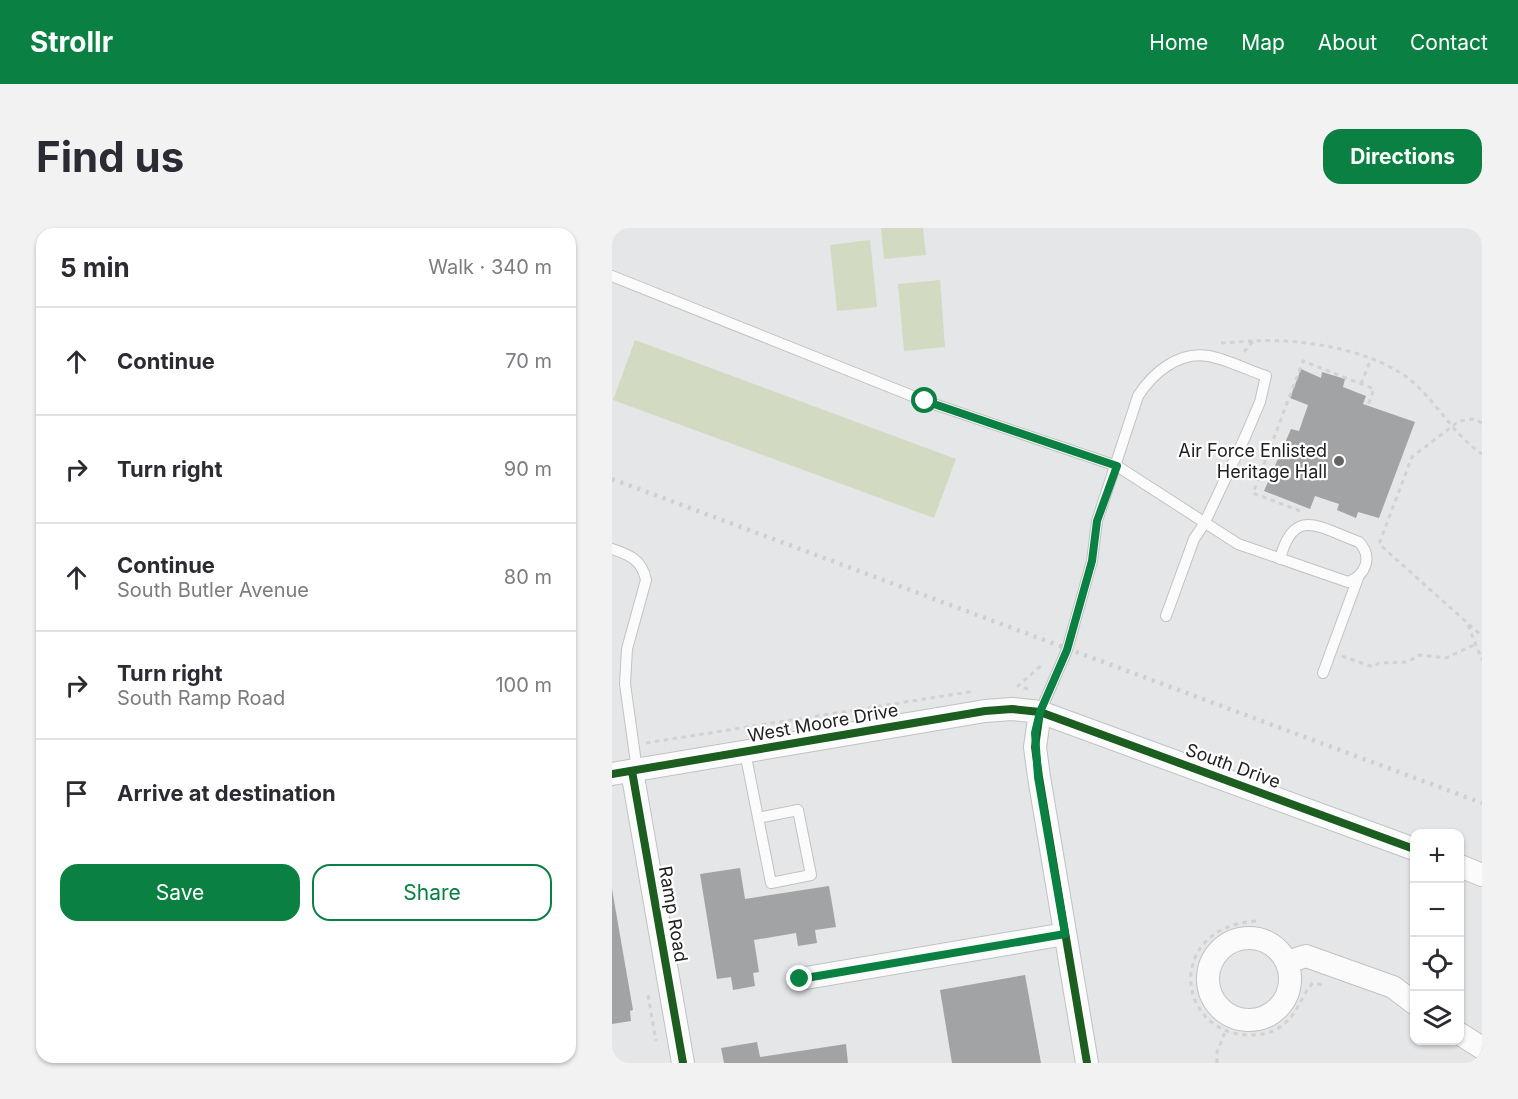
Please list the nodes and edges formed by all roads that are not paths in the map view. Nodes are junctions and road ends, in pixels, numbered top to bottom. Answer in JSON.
{"nodes":[{"id":1,"x":612,"y":276,"type":"edge"},
{"id":2,"x":1117,"y":466,"type":"junction"},
{"id":3,"x":1204,"y":524,"type":"junction"},
{"id":4,"x":612,"y":549,"type":"edge"},
{"id":5,"x":1280,"y":558,"type":"junction"},
{"id":6,"x":1358,"y":578,"type":"junction"},
{"id":7,"x":1166,"y":615,"type":"dead end"},
{"id":8,"x":1323,"y":674,"type":"dead end"},
{"id":9,"x":1040,"y":712,"type":"junction"},
{"id":10,"x":745,"y":752,"type":"junction"},
{"id":11,"x":627,"y":772,"type":"edge"},
{"id":12,"x":758,"y":818,"type":"junction"},
{"id":13,"x":1410,"y":848,"type":"edge"},
{"id":14,"x":1464,"y":868,"type":"edge"},
{"id":15,"x":1482,"y":875,"type":"edge"},
{"id":16,"x":1065,"y":934,"type":"junction"},
{"id":17,"x":1287,"y":962,"type":"dead end"},
{"id":18,"x":800,"y":979,"type":"dead end"},
{"id":19,"x":1410,"y":1000,"type":"edge"},
{"id":20,"x":1464,"y":1037,"type":"edge"},
{"id":21,"x":1482,"y":1048,"type":"edge"},
{"id":22,"x":683,"y":1063,"type":"edge"},
{"id":23,"x":1087,"y":1063,"type":"edge"}],
"edges":[{"from":1,"to":2,"type":"lane"},
{"from":2,"to":3,"type":"lane"},
{"from":2,"to":3,"type":"lane"},
{"from":2,"to":9,"type":"lane"},
{"from":3,"to":5,"type":"lane"},
{"from":3,"to":7,"type":"lane"},
{"from":4,"to":11,"type":"lane"},
{"from":5,"to":6,"type":"lane"},
{"from":5,"to":6,"type":"lane"},
{"from":6,"to":8,"type":"lane"},
{"from":9,"to":10,"type":"street","name":"West Moore Drive"},
{"from":9,"to":13,"type":"street","name":"South Drive"},
{"from":9,"to":16,"type":"street"},
{"from":10,"to":11,"type":"street","name":"West Moore Drive"},
{"from":10,"to":12,"type":"lane"},
{"from":11,"to":22,"type":"street","name":"Ramp Road"},
{"from":12,"to":12,"type":"lane"},
{"from":14,"to":15,"type":"street"},
{"from":16,"to":18,"type":"street"},
{"from":16,"to":23,"type":"street"},
{"from":17,"to":19,"type":"street"},
{"from":20,"to":21,"type":"street"}]}
